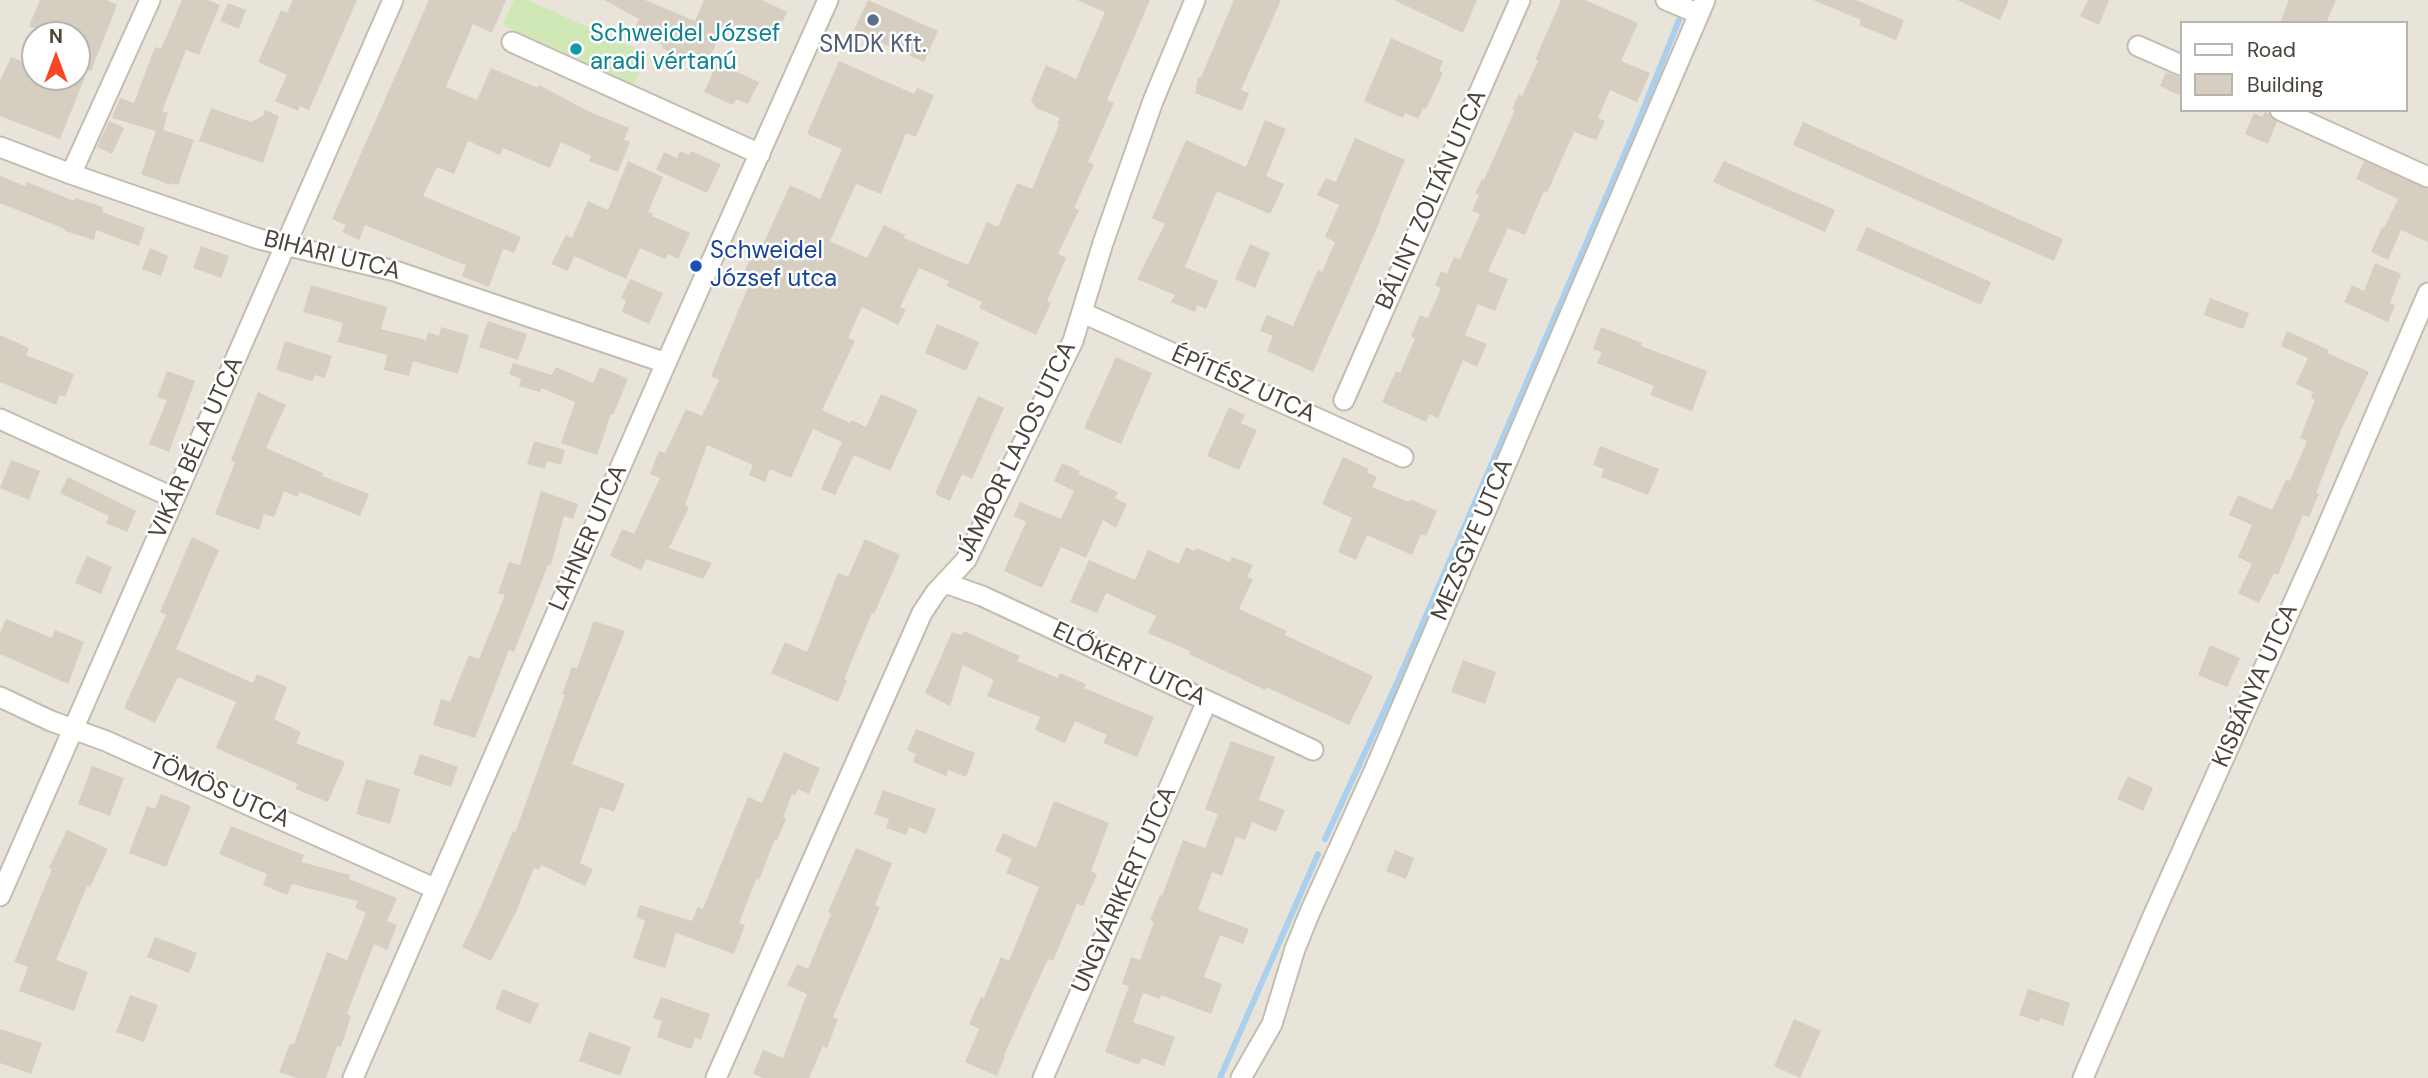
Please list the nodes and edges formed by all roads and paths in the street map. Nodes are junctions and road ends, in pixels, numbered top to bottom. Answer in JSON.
{"nodes":[{"id":1,"x":150,"y":0,"type":"edge"},
{"id":2,"x":393,"y":0,"type":"edge"},
{"id":3,"x":828,"y":0,"type":"edge"},
{"id":4,"x":1195,"y":0,"type":"edge"},
{"id":5,"x":1520,"y":0,"type":"edge"},
{"id":6,"x":1666,"y":0,"type":"edge"},
{"id":7,"x":1702,"y":7,"type":"edge"},
{"id":8,"x":512,"y":42,"type":"dead end"},
{"id":9,"x":2138,"y":46,"type":"dead end"},
{"id":10,"x":2180,"y":65,"type":"edge"},
{"id":11,"x":2284,"y":112,"type":"edge"},
{"id":12,"x":0,"y":147,"type":"edge"},
{"id":13,"x":761,"y":154,"type":"junction"},
{"id":14,"x":71,"y":174,"type":"junction"},
{"id":15,"x":2428,"y":177,"type":"edge"},
{"id":16,"x":287,"y":245,"type":"junction"},
{"id":17,"x":2428,"y":293,"type":"edge"},
{"id":18,"x":1083,"y":313,"type":"junction"},
{"id":19,"x":2421,"y":328,"type":"edge"},
{"id":20,"x":666,"y":363,"type":"junction"},
{"id":21,"x":1344,"y":400,"type":"dead end"},
{"id":22,"x":0,"y":419,"type":"edge"},
{"id":23,"x":1403,"y":457,"type":"dead end"},
{"id":24,"x":174,"y":498,"type":"junction"},
{"id":25,"x":945,"y":583,"type":"junction"},
{"id":26,"x":0,"y":697,"type":"edge"},
{"id":27,"x":1207,"y":701,"type":"junction"},
{"id":28,"x":72,"y":728,"type":"junction"},
{"id":29,"x":1312,"y":750,"type":"dead end"},
{"id":30,"x":436,"y":889,"type":"junction"},
{"id":31,"x":0,"y":896,"type":"edge"},
{"id":32,"x":354,"y":1078,"type":"edge"},
{"id":33,"x":716,"y":1078,"type":"edge"},
{"id":34,"x":1043,"y":1078,"type":"edge"},
{"id":35,"x":1241,"y":1078,"type":"edge"},
{"id":36,"x":2083,"y":1078,"type":"edge"}],
"edges":[{"from":1,"to":14,"type":"street"},
{"from":2,"to":16,"type":"street","name":"VIKÁR BÉLA UTCA"},
{"from":3,"to":13,"type":"street","name":"LAHNER UTCA"},
{"from":4,"to":18,"type":"street","name":"JÁMBOR LAJOS UTCA"},
{"from":5,"to":21,"type":"street","name":"BÁLINT ZOLTÁN UTCA"},
{"from":6,"to":7,"type":"street"},
{"from":7,"to":35,"type":"street","name":"MEZSGYE UTCA"},
{"from":8,"to":13,"type":"street"},
{"from":9,"to":10,"type":"street"},
{"from":11,"to":15,"type":"street"},
{"from":12,"to":14,"type":"street","name":"BIHARI UTCA"},
{"from":13,"to":20,"type":"street","name":"LAHNER UTCA"},
{"from":14,"to":16,"type":"street","name":"BIHARI UTCA"},
{"from":16,"to":20,"type":"street","name":"BIHARI UTCA"},
{"from":16,"to":24,"type":"street","name":"VIKÁR BÉLA UTCA"},
{"from":17,"to":19,"type":"street","name":"KISBÁNYA UTCA"},
{"from":18,"to":23,"type":"street","name":"ÉPÍTÉSZ UTCA"},
{"from":18,"to":25,"type":"street","name":"JÁMBOR LAJOS UTCA"},
{"from":19,"to":36,"type":"street","name":"KISBÁNYA UTCA"},
{"from":20,"to":30,"type":"street","name":"LAHNER UTCA"},
{"from":22,"to":24,"type":"street"},
{"from":24,"to":28,"type":"street","name":"VIKÁR BÉLA UTCA"},
{"from":25,"to":27,"type":"street","name":"ELŐKERT UTCA"},
{"from":25,"to":33,"type":"street","name":"JÁMBOR LAJOS UTCA"},
{"from":26,"to":28,"type":"street","name":"TÖMÖS UTCA"},
{"from":27,"to":29,"type":"street","name":"ELŐKERT UTCA"},
{"from":27,"to":34,"type":"street","name":"UNGVÁRIKERT UTCA"},
{"from":28,"to":30,"type":"street","name":"TÖMÖS UTCA"},
{"from":28,"to":31,"type":"street","name":"VIKÁR BÉLA UTCA"},
{"from":30,"to":32,"type":"street","name":"LAHNER UTCA"}]}
